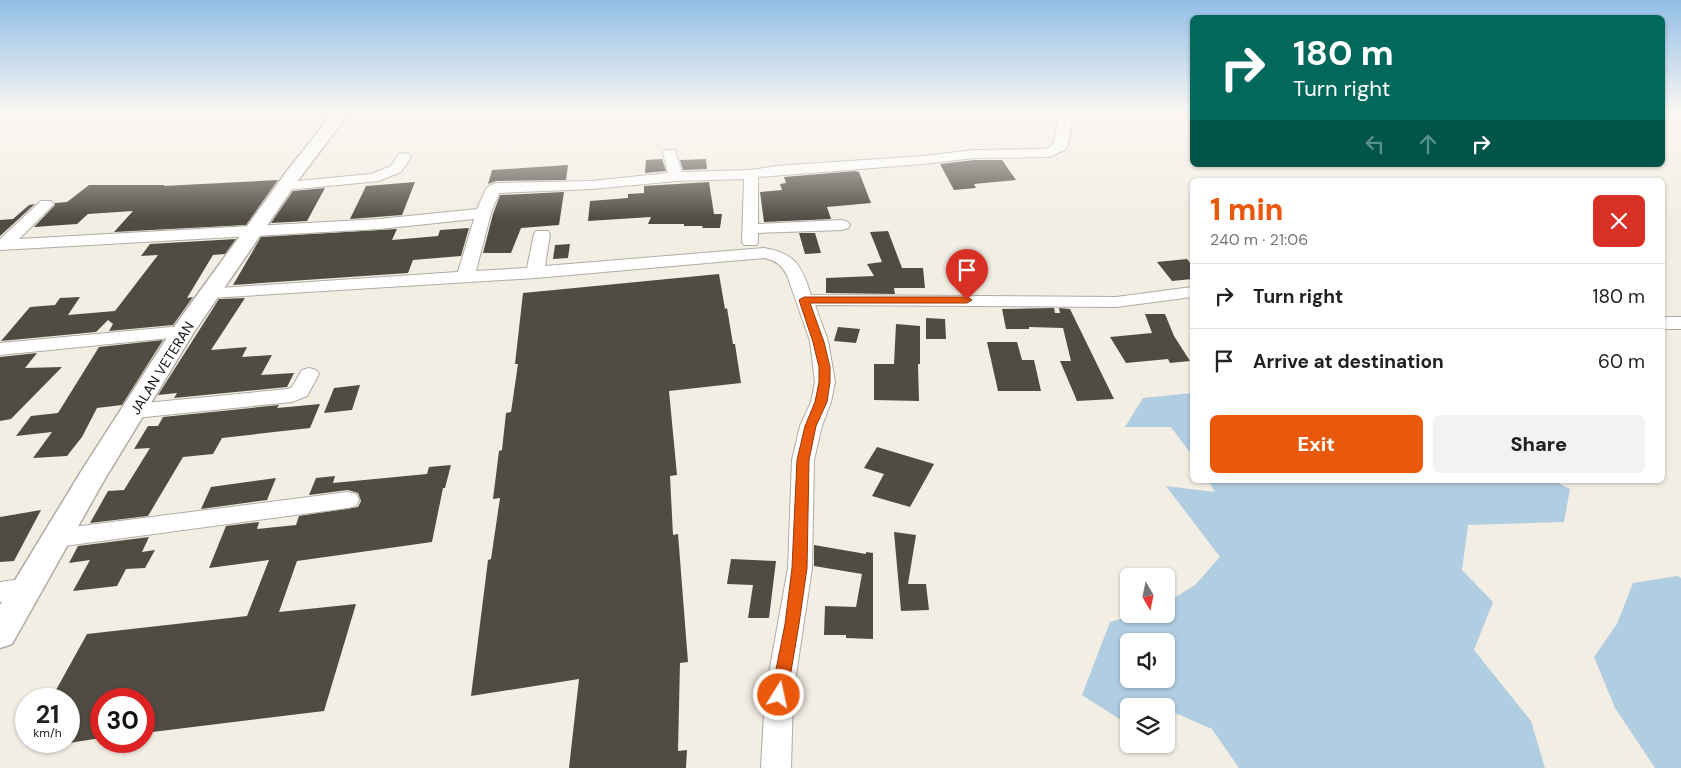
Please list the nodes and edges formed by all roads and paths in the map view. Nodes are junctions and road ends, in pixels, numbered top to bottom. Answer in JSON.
{"nodes":[{"id":1,"x":314,"y":149,"type":"edge"},
{"id":2,"x":1057,"y":149,"type":"edge"},
{"id":3,"x":670,"y":153,"type":"dead end"},
{"id":4,"x":404,"y":157,"type":"dead end"},
{"id":5,"x":751,"y":174,"type":"junction"},
{"id":6,"x":676,"y":177,"type":"junction"},
{"id":7,"x":287,"y":186,"type":"junction"},
{"id":8,"x":46,"y":204,"type":"dead end"},
{"id":9,"x":483,"y":213,"type":"junction"},
{"id":10,"x":842,"y":225,"type":"dead end"},
{"id":11,"x":750,"y":230,"type":"junction"},
{"id":12,"x":254,"y":231,"type":"junction"},
{"id":13,"x":542,"y":234,"type":"dead end"},
{"id":14,"x":2,"y":245,"type":"edge"},
{"id":15,"x":749,"y":254,"type":"junction"},
{"id":16,"x":535,"y":273,"type":"junction"},
{"id":17,"x":465,"y":278,"type":"junction"},
{"id":18,"x":1190,"y":292,"type":"edge"},
{"id":19,"x":210,"y":293,"type":"junction"},
{"id":20,"x":804,"y":300,"type":"junction"},
{"id":21,"x":1665,"y":323,"type":"edge"},
{"id":22,"x":1681,"y":324,"type":"edge"},
{"id":23,"x":182,"y":332,"type":"junction"},
{"id":24,"x":0,"y":349,"type":"edge"},
{"id":25,"x":309,"y":374,"type":"dead end"},
{"id":26,"x":135,"y":411,"type":"junction"},
{"id":27,"x":348,"y":500,"type":"dead end"},
{"id":28,"x":57,"y":538,"type":"junction"},
{"id":29,"x":28,"y":588,"type":"junction"},
{"id":30,"x":0,"y":592,"type":"edge"},
{"id":31,"x":0,"y":634,"type":"edge"},
{"id":32,"x":776,"y":768,"type":"edge"}],
"edges":[{"from":1,"to":7,"type":"main road","name":"JALAN VETERAN"},
{"from":2,"to":5,"type":"street"},
{"from":3,"to":6,"type":"street"},
{"from":4,"to":7,"type":"street"},
{"from":5,"to":6,"type":"street"},
{"from":5,"to":11,"type":"street"},
{"from":6,"to":9,"type":"street"},
{"from":7,"to":12,"type":"main road","name":"JALAN VETERAN"},
{"from":8,"to":14,"type":"street"},
{"from":9,"to":12,"type":"street"},
{"from":9,"to":17,"type":"street"},
{"from":10,"to":11,"type":"street"},
{"from":11,"to":15,"type":"street"},
{"from":12,"to":14,"type":"street"},
{"from":12,"to":19,"type":"main road","name":"JALAN VETERAN"},
{"from":13,"to":16,"type":"street"},
{"from":15,"to":16,"type":"street"},
{"from":15,"to":20,"type":"street"},
{"from":16,"to":17,"type":"street"},
{"from":17,"to":19,"type":"street"},
{"from":18,"to":20,"type":"street"},
{"from":19,"to":23,"type":"main road","name":"JALAN VETERAN"},
{"from":20,"to":32,"type":"street"},
{"from":21,"to":22,"type":"street"},
{"from":23,"to":24,"type":"street"},
{"from":23,"to":26,"type":"main road","name":"JALAN VETERAN"},
{"from":25,"to":26,"type":"street"},
{"from":26,"to":28,"type":"main road","name":"JALAN VETERAN"},
{"from":27,"to":28,"type":"street"},
{"from":28,"to":29,"type":"main road","name":"JALAN VETERAN"},
{"from":29,"to":30,"type":"street"},
{"from":29,"to":31,"type":"main road","name":"JALAN VETERAN"}]}
